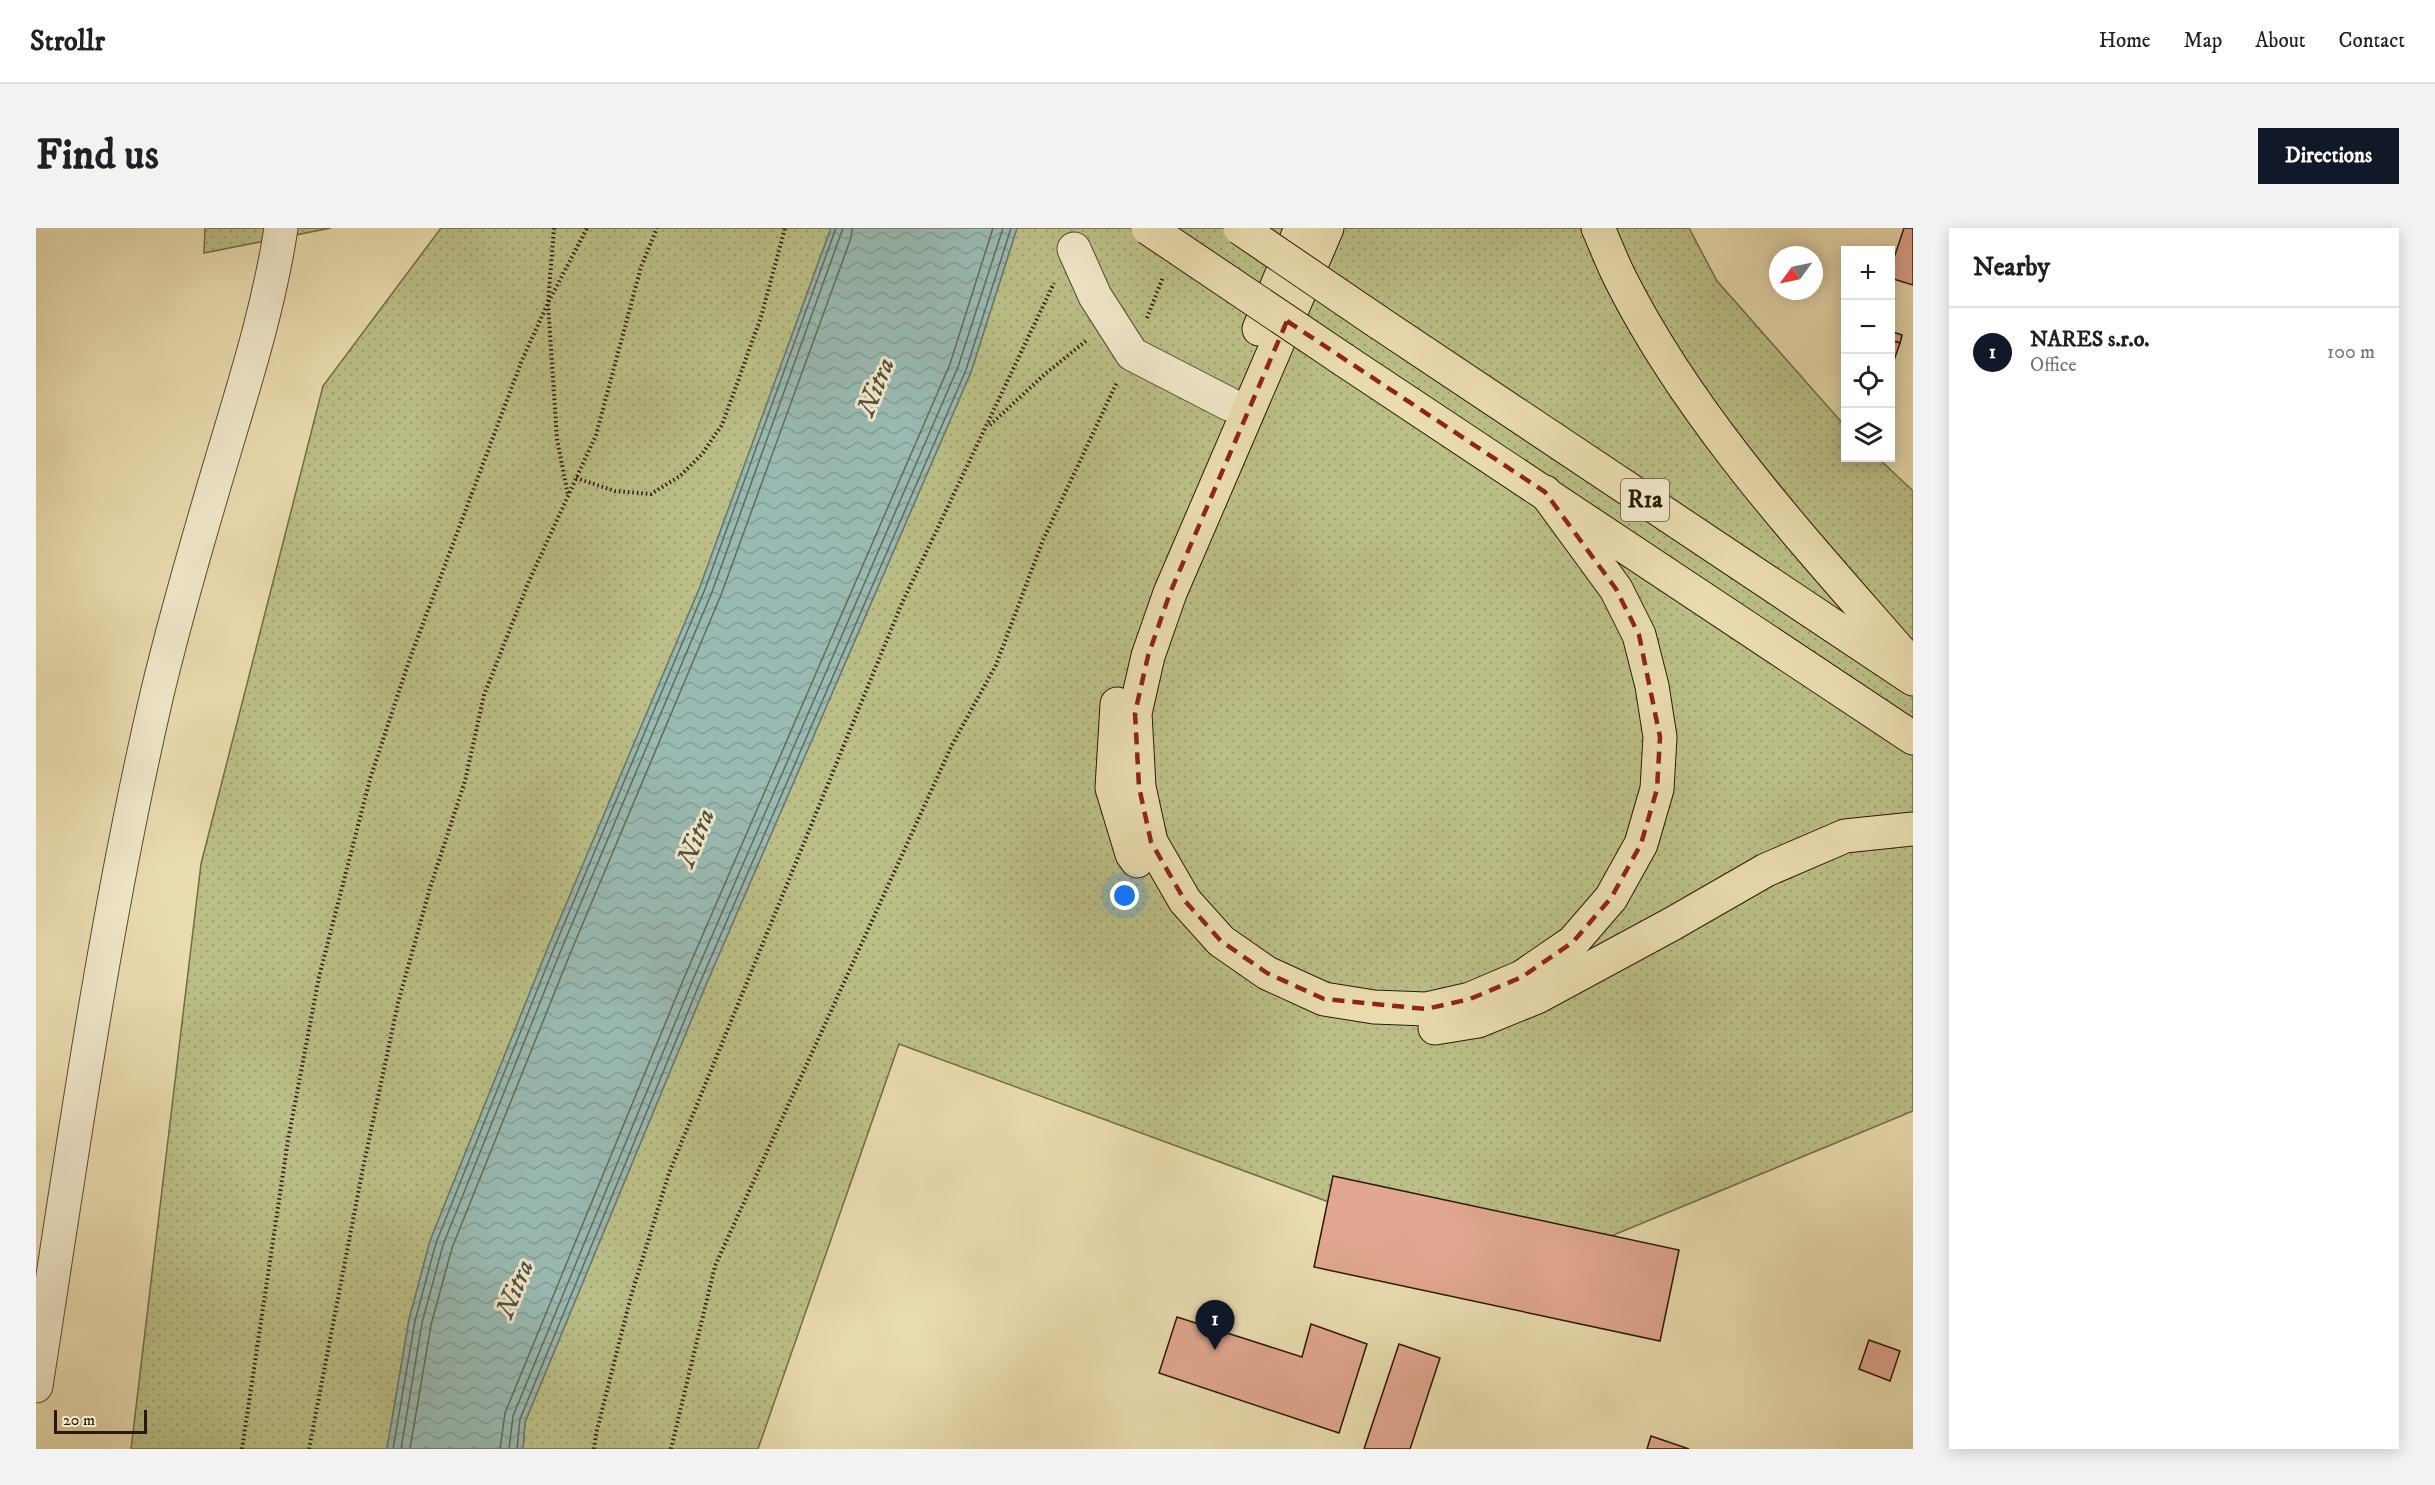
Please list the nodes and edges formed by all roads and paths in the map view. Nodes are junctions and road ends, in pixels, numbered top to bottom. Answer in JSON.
{"nodes":[{"id":1,"x":281,"y":228,"type":"edge"},
{"id":2,"x":554,"y":228,"type":"edge"},
{"id":3,"x":588,"y":228,"type":"edge"},
{"id":4,"x":657,"y":228,"type":"edge"},
{"id":5,"x":785,"y":228,"type":"edge"},
{"id":6,"x":1148,"y":228,"type":"edge"},
{"id":7,"x":1240,"y":228,"type":"edge"},
{"id":8,"x":1301,"y":228,"type":"edge"},
{"id":9,"x":1327,"y":228,"type":"edge"},
{"id":10,"x":1599,"y":228,"type":"edge"},
{"id":11,"x":1074,"y":249,"type":"joint"},
{"id":12,"x":1166,"y":270,"type":"dead end"},
{"id":13,"x":548,"y":303,"type":"junction"},
{"id":14,"x":1112,"y":324,"type":"junction"},
{"id":15,"x":1132,"y":354,"type":"junction"},
{"id":16,"x":1229,"y":404,"type":"junction"},
{"id":17,"x":987,"y":428,"type":"junction"},
{"id":18,"x":576,"y":478,"type":"junction"},
{"id":19,"x":1545,"y":492,"type":"junction"},
{"id":20,"x":568,"y":495,"type":"junction"},
{"id":21,"x":1913,"y":667,"type":"edge"},
{"id":22,"x":1913,"y":679,"type":"edge"},
{"id":23,"x":1913,"y":738,"type":"edge"},
{"id":24,"x":1913,"y":829,"type":"edge"},
{"id":25,"x":36,"y":1386,"type":"edge"},
{"id":26,"x":242,"y":1449,"type":"edge"},
{"id":27,"x":309,"y":1449,"type":"edge"},
{"id":28,"x":594,"y":1449,"type":"edge"},
{"id":29,"x":671,"y":1449,"type":"edge"}],
"edges":[{"from":1,"to":25,"type":"street"},
{"from":2,"to":13,"type":"path"},
{"from":3,"to":13,"type":"path"},
{"from":4,"to":18,"type":"path"},
{"from":5,"to":18,"type":"path"},
{"from":6,"to":19,"type":"highway","number":"R1a","bridge":true},
{"from":7,"to":22,"type":"highway","number":"R1a","bridge":true},
{"from":8,"to":16,"type":"highway"},
{"from":9,"to":19,"type":"highway"},
{"from":10,"to":21,"type":"highway"},
{"from":11,"to":14,"type":"street"},
{"from":11,"to":17,"type":"path"},
{"from":12,"to":15,"type":"path"},
{"from":13,"to":20,"type":"path"},
{"from":13,"to":26,"type":"path"},
{"from":14,"to":15,"type":"street"},
{"from":14,"to":17,"type":"path"},
{"from":15,"to":16,"type":"street"},
{"from":15,"to":29,"type":"path"},
{"from":16,"to":24,"type":"highway"},
{"from":17,"to":28,"type":"path"},
{"from":18,"to":20,"type":"path"},
{"from":19,"to":23,"type":"highway","number":"R1a"},
{"from":20,"to":27,"type":"path"}]}
